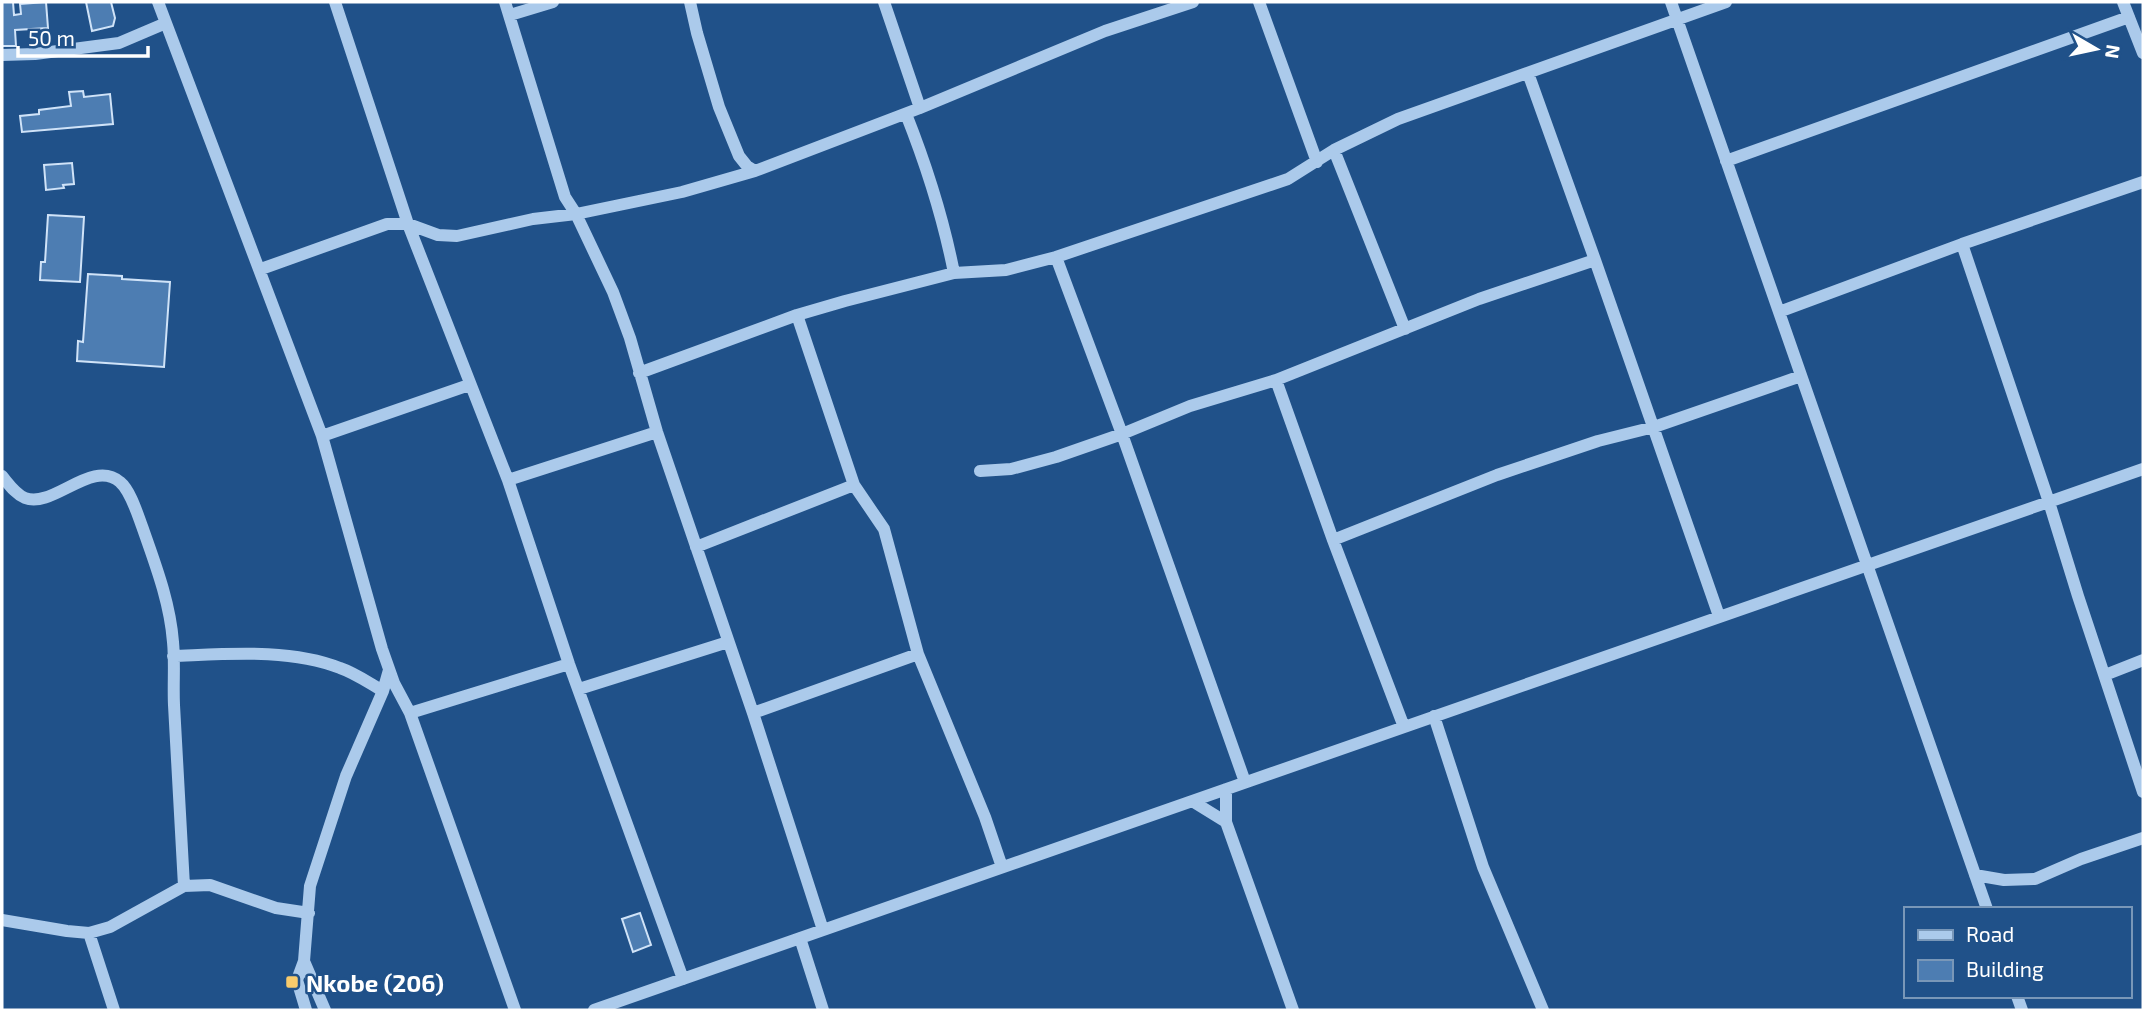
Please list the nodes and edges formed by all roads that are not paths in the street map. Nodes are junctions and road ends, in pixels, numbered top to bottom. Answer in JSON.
{"nodes":[{"id":1,"x":159,"y":2,"type":"edge"},
{"id":2,"x":335,"y":2,"type":"edge"},
{"id":3,"x":505,"y":2,"type":"edge"},
{"id":4,"x":553,"y":2,"type":"edge"},
{"id":5,"x":690,"y":2,"type":"edge"},
{"id":6,"x":884,"y":2,"type":"edge"},
{"id":7,"x":1193,"y":2,"type":"edge"},
{"id":8,"x":1259,"y":2,"type":"edge"},
{"id":9,"x":1671,"y":2,"type":"edge"},
{"id":10,"x":1726,"y":2,"type":"edge"},
{"id":11,"x":2123,"y":2,"type":"edge"},
{"id":12,"x":510,"y":15,"type":"junction"},
{"id":13,"x":2129,"y":17,"type":"junction"},
{"id":14,"x":1677,"y":20,"type":"junction"},
{"id":15,"x":166,"y":23,"type":"junction"},
{"id":16,"x":2142,"y":49,"type":"edge"},
{"id":17,"x":2,"y":55,"type":"edge"},
{"id":18,"x":1528,"y":73,"type":"junction"},
{"id":19,"x":920,"y":108,"type":"junction"},
{"id":20,"x":906,"y":114,"type":"junction"},
{"id":21,"x":1334,"y":150,"type":"junction"},
{"id":22,"x":1726,"y":161,"type":"junction"},
{"id":23,"x":1317,"y":162,"type":"junction"},
{"id":24,"x":755,"y":170,"type":"junction"},
{"id":25,"x":2143,"y":182,"type":"edge"},
{"id":26,"x":576,"y":214,"type":"junction"},
{"id":27,"x":408,"y":224,"type":"junction"},
{"id":28,"x":1962,"y":244,"type":"junction"},
{"id":29,"x":1056,"y":257,"type":"junction"},
{"id":30,"x":1595,"y":260,"type":"junction"},
{"id":31,"x":261,"y":269,"type":"junction"},
{"id":32,"x":954,"y":273,"type":"junction"},
{"id":33,"x":1779,"y":312,"type":"junction"},
{"id":34,"x":797,"y":315,"type":"junction"},
{"id":35,"x":1405,"y":329,"type":"junction"},
{"id":36,"x":639,"y":373,"type":"junction"},
{"id":37,"x":1801,"y":376,"type":"junction"},
{"id":38,"x":1276,"y":380,"type":"junction"},
{"id":39,"x":469,"y":385,"type":"junction"},
{"id":40,"x":1654,"y":427,"type":"junction"},
{"id":41,"x":657,"y":432,"type":"junction"},
{"id":42,"x":1122,"y":434,"type":"junction"},
{"id":43,"x":322,"y":436,"type":"junction"},
{"id":44,"x":2143,"y":469,"type":"edge"},
{"id":45,"x":981,"y":471,"type":"dead end"},
{"id":46,"x":508,"y":480,"type":"junction"},
{"id":47,"x":4,"y":482,"type":"edge"},
{"id":48,"x":854,"y":485,"type":"junction"},
{"id":49,"x":2049,"y":502,"type":"junction"},
{"id":50,"x":1334,"y":540,"type":"junction"},
{"id":51,"x":696,"y":547,"type":"junction"},
{"id":52,"x":1867,"y":564,"type":"junction"},
{"id":53,"x":1719,"y":616,"type":"junction"},
{"id":54,"x":728,"y":642,"type":"junction"},
{"id":55,"x":918,"y":654,"type":"junction"},
{"id":56,"x":173,"y":656,"type":"junction"},
{"id":57,"x":2143,"y":660,"type":"edge"},
{"id":58,"x":569,"y":664,"type":"junction"},
{"id":59,"x":389,"y":670,"type":"junction"},
{"id":60,"x":2105,"y":674,"type":"junction"},
{"id":61,"x":579,"y":689,"type":"junction"},
{"id":62,"x":383,"y":691,"type":"junction"},
{"id":63,"x":410,"y":713,"type":"junction"},
{"id":64,"x":752,"y":713,"type":"junction"},
{"id":65,"x":1434,"y":716,"type":"junction"},
{"id":66,"x":1404,"y":727,"type":"junction"},
{"id":67,"x":1245,"y":782,"type":"junction"},
{"id":68,"x":1226,"y":789,"type":"junction"},
{"id":69,"x":2143,"y":792,"type":"edge"},
{"id":70,"x":1192,"y":801,"type":"junction"},
{"id":71,"x":1226,"y":822,"type":"junction"},
{"id":72,"x":2143,"y":838,"type":"edge"},
{"id":73,"x":1002,"y":867,"type":"junction"},
{"id":74,"x":1975,"y":875,"type":"junction"},
{"id":75,"x":184,"y":886,"type":"junction"},
{"id":76,"x":1986,"y":907,"type":"edge"},
{"id":77,"x":309,"y":913,"type":"junction"},
{"id":78,"x":2,"y":920,"type":"edge"},
{"id":79,"x":822,"y":930,"type":"junction"},
{"id":80,"x":89,"y":933,"type":"junction"},
{"id":81,"x":800,"y":938,"type":"junction"},
{"id":82,"x":304,"y":961,"type":"junction"},
{"id":83,"x":682,"y":979,"type":"junction"},
{"id":84,"x":114,"y":1010,"type":"edge"},
{"id":85,"x":306,"y":1010,"type":"edge"},
{"id":86,"x":326,"y":1010,"type":"edge"},
{"id":87,"x":515,"y":1010,"type":"edge"},
{"id":88,"x":594,"y":1010,"type":"edge"},
{"id":89,"x":823,"y":1010,"type":"edge"},
{"id":90,"x":1293,"y":1010,"type":"edge"},
{"id":91,"x":1543,"y":1010,"type":"edge"}],
"edges":[{"from":1,"to":15,"type":"street"},
{"from":2,"to":27,"type":"street"},
{"from":3,"to":12,"type":"street"},
{"from":4,"to":12,"type":"street"},
{"from":5,"to":24,"type":"street"},
{"from":6,"to":19,"type":"street"},
{"from":7,"to":19,"type":"street"},
{"from":8,"to":23,"type":"street"},
{"from":9,"to":14,"type":"street"},
{"from":10,"to":14,"type":"street"},
{"from":11,"to":13,"type":"street"},
{"from":12,"to":26,"type":"street"},
{"from":13,"to":16,"type":"street"},
{"from":13,"to":22,"type":"street"},
{"from":14,"to":18,"type":"street"},
{"from":14,"to":22,"type":"street"},
{"from":15,"to":17,"type":"street"},
{"from":15,"to":31,"type":"street"},
{"from":18,"to":21,"type":"street"},
{"from":18,"to":30,"type":"street"},
{"from":19,"to":20,"type":"street"},
{"from":20,"to":24,"type":"street"},
{"from":20,"to":32,"type":"street"},
{"from":21,"to":23,"type":"street"},
{"from":21,"to":35,"type":"street"},
{"from":22,"to":33,"type":"street"},
{"from":23,"to":29,"type":"street"},
{"from":24,"to":26,"type":"street"},
{"from":25,"to":28,"type":"street"},
{"from":26,"to":27,"type":"street"},
{"from":26,"to":36,"type":"street"},
{"from":27,"to":31,"type":"street"},
{"from":27,"to":39,"type":"street"},
{"from":28,"to":33,"type":"street"},
{"from":28,"to":49,"type":"street"},
{"from":29,"to":32,"type":"street"},
{"from":29,"to":42,"type":"street"},
{"from":30,"to":35,"type":"street"},
{"from":30,"to":40,"type":"street"},
{"from":31,"to":43,"type":"street"},
{"from":32,"to":34,"type":"street"},
{"from":33,"to":37,"type":"street"},
{"from":34,"to":36,"type":"street"},
{"from":34,"to":48,"type":"street"},
{"from":35,"to":38,"type":"street"},
{"from":36,"to":41,"type":"street"},
{"from":37,"to":40,"type":"street"},
{"from":37,"to":52,"type":"street"},
{"from":38,"to":42,"type":"street"},
{"from":38,"to":50,"type":"street"},
{"from":39,"to":43,"type":"street"},
{"from":39,"to":46,"type":"street"},
{"from":40,"to":50,"type":"street"},
{"from":40,"to":53,"type":"street"},
{"from":41,"to":46,"type":"street"},
{"from":41,"to":51,"type":"street"},
{"from":42,"to":45,"type":"street"},
{"from":42,"to":67,"type":"street"},
{"from":43,"to":59,"type":"street"},
{"from":44,"to":49,"type":"street"},
{"from":46,"to":58,"type":"street"},
{"from":47,"to":56,"type":"street"},
{"from":48,"to":51,"type":"street"},
{"from":48,"to":55,"type":"street"},
{"from":49,"to":52,"type":"street"},
{"from":49,"to":60,"type":"street"},
{"from":50,"to":66,"type":"street"},
{"from":51,"to":54,"type":"street"},
{"from":52,"to":53,"type":"street"},
{"from":52,"to":74,"type":"street"},
{"from":53,"to":65,"type":"street"},
{"from":54,"to":61,"type":"street"},
{"from":54,"to":64,"type":"street"},
{"from":55,"to":64,"type":"street"},
{"from":55,"to":73,"type":"street"},
{"from":56,"to":62,"type":"street"},
{"from":56,"to":75,"type":"street"},
{"from":57,"to":60,"type":"street"},
{"from":58,"to":61,"type":"street"},
{"from":58,"to":63,"type":"street"},
{"from":59,"to":62,"type":"street"},
{"from":59,"to":63,"type":"street"},
{"from":60,"to":69,"type":"street"},
{"from":61,"to":83,"type":"street"},
{"from":62,"to":77,"type":"street"},
{"from":63,"to":87,"type":"street"},
{"from":64,"to":79,"type":"street"},
{"from":65,"to":66,"type":"street"},
{"from":65,"to":91,"type":"street"},
{"from":66,"to":67,"type":"street"},
{"from":67,"to":68,"type":"street"},
{"from":68,"to":70,"type":"street"},
{"from":68,"to":71,"type":"street"},
{"from":70,"to":71,"type":"street"},
{"from":70,"to":73,"type":"street"},
{"from":71,"to":90,"type":"street"},
{"from":72,"to":74,"type":"street"},
{"from":73,"to":79,"type":"street"},
{"from":74,"to":76,"type":"street"},
{"from":75,"to":77,"type":"street"},
{"from":75,"to":80,"type":"street"},
{"from":77,"to":82,"type":"street"},
{"from":78,"to":80,"type":"street"},
{"from":79,"to":81,"type":"street"},
{"from":80,"to":84,"type":"street"},
{"from":81,"to":83,"type":"street"},
{"from":81,"to":89,"type":"street"},
{"from":82,"to":85,"type":"street"},
{"from":82,"to":86,"type":"street"},
{"from":83,"to":88,"type":"street"}]}
